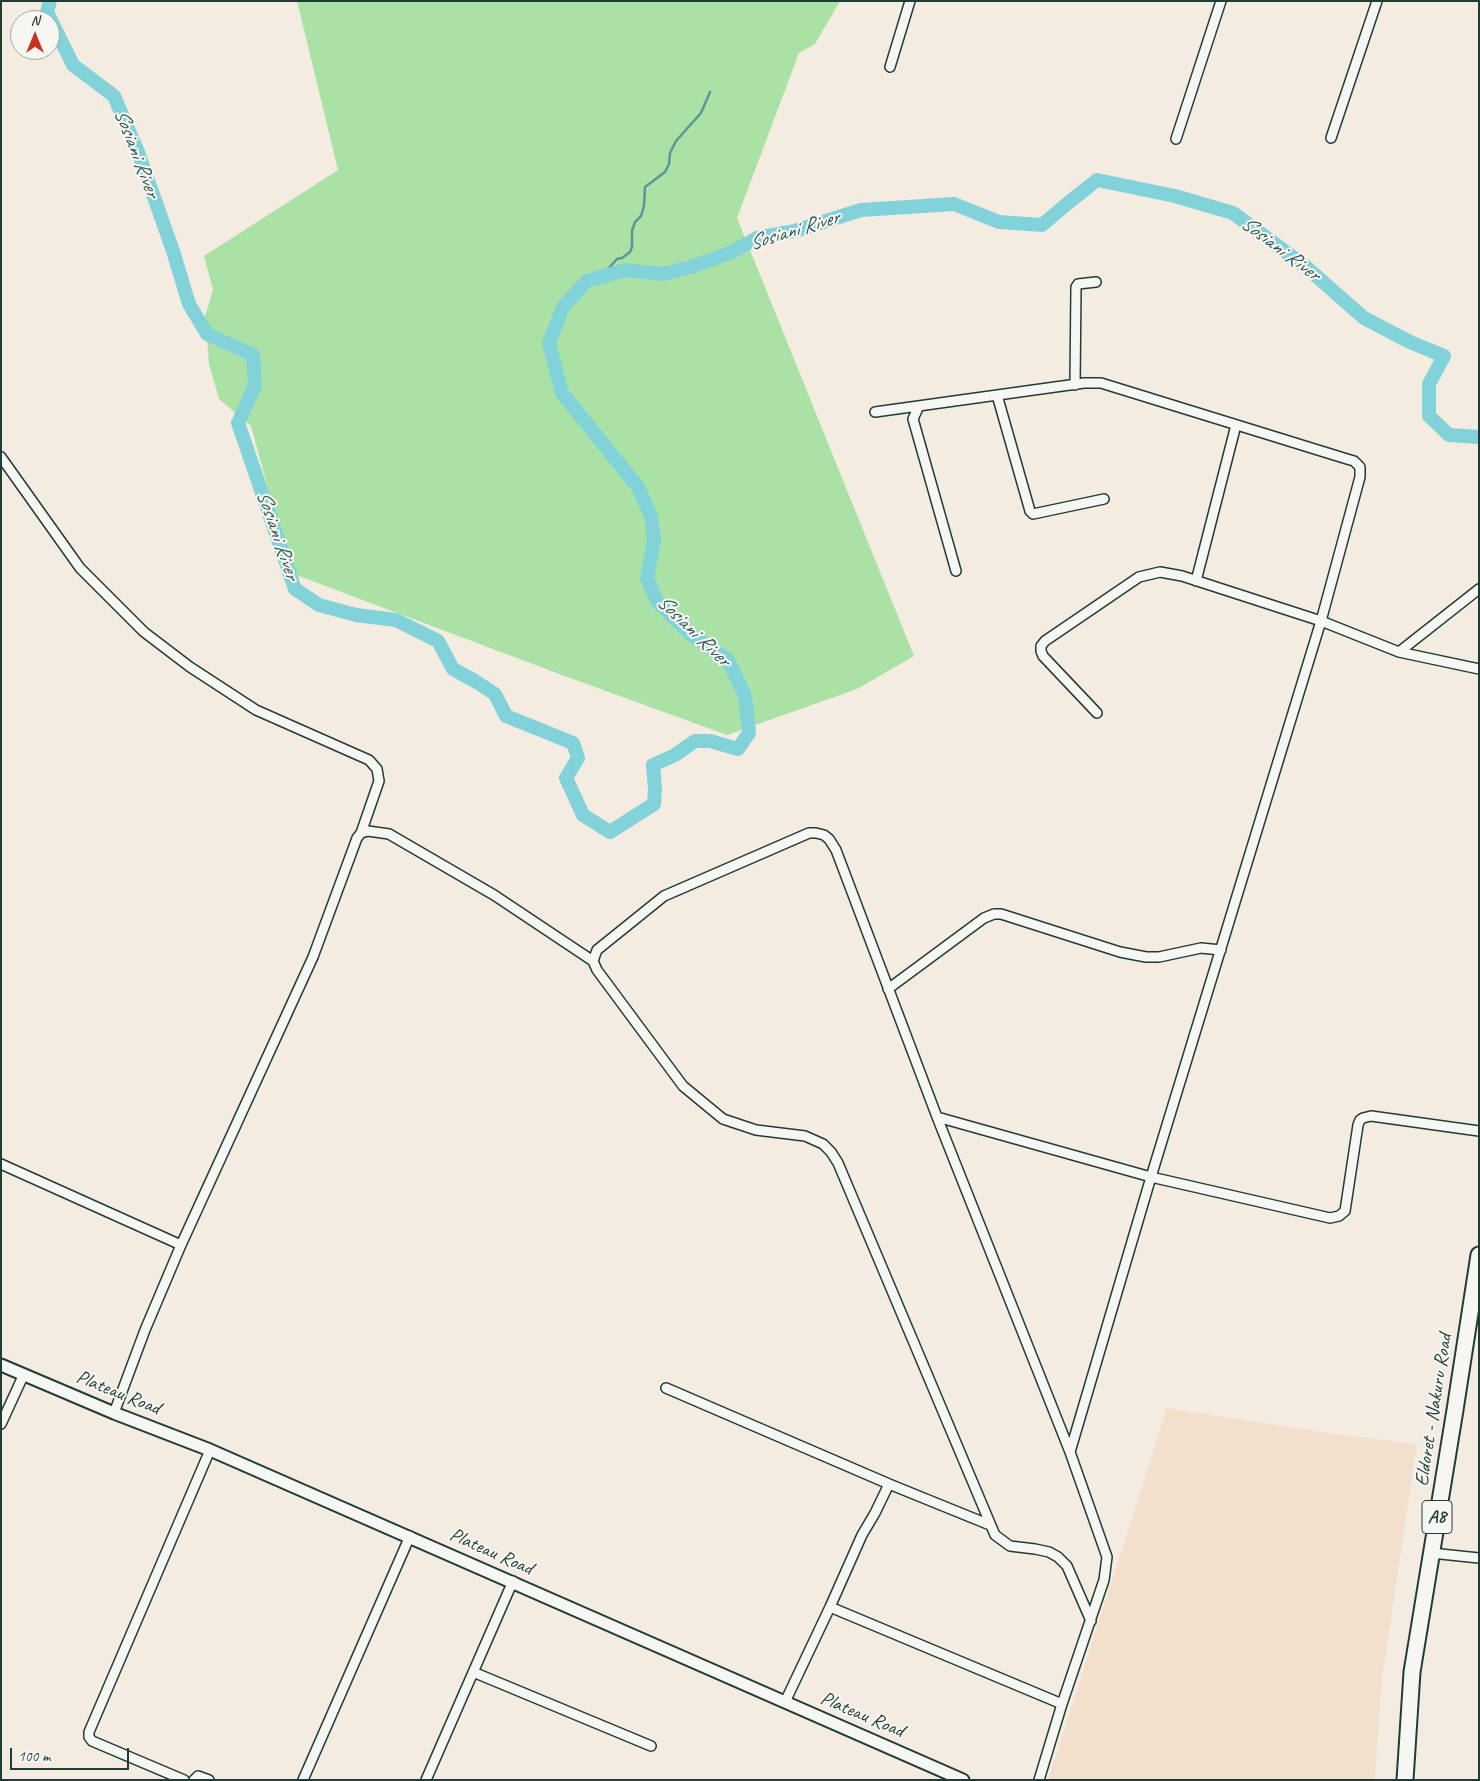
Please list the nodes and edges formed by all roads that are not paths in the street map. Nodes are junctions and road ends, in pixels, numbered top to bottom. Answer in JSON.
{"nodes":[{"id":1,"x":910,"y":1,"type":"edge"},
{"id":2,"x":1221,"y":1,"type":"edge"},
{"id":3,"x":1377,"y":1,"type":"edge"},
{"id":4,"x":890,"y":67,"type":"dead end"},
{"id":5,"x":1331,"y":138,"type":"dead end"},
{"id":6,"x":1176,"y":139,"type":"dead end"},
{"id":7,"x":1096,"y":282,"type":"dead end"},
{"id":8,"x":1075,"y":384,"type":"junction"},
{"id":9,"x":997,"y":395,"type":"junction"},
{"id":10,"x":919,"y":406,"type":"junction"},
{"id":11,"x":875,"y":412,"type":"dead end"},
{"id":12,"x":1236,"y":425,"type":"junction"},
{"id":13,"x":1,"y":457,"type":"edge"},
{"id":14,"x":1104,"y":499,"type":"dead end"},
{"id":15,"x":956,"y":571,"type":"dead end"},
{"id":16,"x":1196,"y":581,"type":"junction"},
{"id":17,"x":1479,"y":589,"type":"edge"},
{"id":18,"x":1321,"y":622,"type":"junction"},
{"id":19,"x":1399,"y":652,"type":"junction"},
{"id":20,"x":1479,"y":669,"type":"edge"},
{"id":21,"x":1097,"y":713,"type":"dead end"},
{"id":22,"x":361,"y":833,"type":"junction"},
{"id":23,"x":1221,"y":950,"type":"junction"},
{"id":24,"x":593,"y":961,"type":"junction"},
{"id":25,"x":888,"y":989,"type":"junction"},
{"id":26,"x":937,"y":1117,"type":"junction"},
{"id":27,"x":1479,"y":1131,"type":"edge"},
{"id":28,"x":1,"y":1164,"type":"edge"},
{"id":29,"x":1151,"y":1178,"type":"junction"},
{"id":30,"x":182,"y":1244,"type":"junction"},
{"id":31,"x":1479,"y":1254,"type":"edge"},
{"id":32,"x":1,"y":1365,"type":"edge"},
{"id":33,"x":24,"y":1374,"type":"junction"},
{"id":34,"x":666,"y":1388,"type":"dead end"},
{"id":35,"x":114,"y":1413,"type":"junction"},
{"id":36,"x":1,"y":1424,"type":"edge"},
{"id":37,"x":210,"y":1450,"type":"junction"},
{"id":38,"x":1070,"y":1452,"type":"junction"},
{"id":39,"x":889,"y":1484,"type":"junction"},
{"id":40,"x":990,"y":1524,"type":"junction"},
{"id":41,"x":410,"y":1536,"type":"junction"},
{"id":42,"x":1431,"y":1553,"type":"junction"},
{"id":43,"x":1479,"y":1558,"type":"edge"},
{"id":44,"x":512,"y":1581,"type":"junction"},
{"id":45,"x":830,"y":1607,"type":"junction"},
{"id":46,"x":1090,"y":1621,"type":"junction"},
{"id":47,"x":473,"y":1672,"type":"junction"},
{"id":48,"x":785,"y":1702,"type":"junction"},
{"id":49,"x":1062,"y":1704,"type":"junction"},
{"id":50,"x":651,"y":1746,"type":"dead end"},
{"id":51,"x":184,"y":1780,"type":"edge"},
{"id":52,"x":194,"y":1780,"type":"edge"},
{"id":53,"x":209,"y":1780,"type":"edge"},
{"id":54,"x":303,"y":1780,"type":"edge"},
{"id":55,"x":426,"y":1780,"type":"edge"},
{"id":56,"x":963,"y":1780,"type":"edge"},
{"id":57,"x":1039,"y":1780,"type":"edge"},
{"id":58,"x":1405,"y":1780,"type":"edge"}],
"edges":[{"from":1,"to":4,"type":"street"},
{"from":2,"to":6,"type":"street"},
{"from":3,"to":5,"type":"street"},
{"from":7,"to":8,"type":"street"},
{"from":8,"to":9,"type":"street"},
{"from":8,"to":12,"type":"street"},
{"from":9,"to":10,"type":"street"},
{"from":9,"to":14,"type":"street"},
{"from":10,"to":11,"type":"street"},
{"from":10,"to":15,"type":"street"},
{"from":12,"to":16,"type":"street"},
{"from":12,"to":18,"type":"street"},
{"from":13,"to":22,"type":"street"},
{"from":16,"to":18,"type":"street"},
{"from":16,"to":21,"type":"street"},
{"from":17,"to":19,"type":"street"},
{"from":18,"to":19,"type":"street"},
{"from":18,"to":23,"type":"street"},
{"from":19,"to":20,"type":"street"},
{"from":22,"to":24,"type":"street"},
{"from":22,"to":30,"type":"street"},
{"from":23,"to":25,"type":"street"},
{"from":23,"to":29,"type":"street"},
{"from":24,"to":25,"type":"street"},
{"from":24,"to":40,"type":"street"},
{"from":25,"to":26,"type":"street"},
{"from":26,"to":29,"type":"street"},
{"from":26,"to":38,"type":"street"},
{"from":27,"to":29,"type":"street"},
{"from":28,"to":30,"type":"street"},
{"from":29,"to":38,"type":"street"},
{"from":30,"to":35,"type":"street"},
{"from":31,"to":42,"type":"highway","name":"Eldoret - Nakuru Road","number":"A8"},
{"from":32,"to":33,"type":"street","name":"Plateau Road"},
{"from":33,"to":35,"type":"street","name":"Plateau Road"},
{"from":33,"to":36,"type":"street"},
{"from":34,"to":39,"type":"street"},
{"from":35,"to":37,"type":"street","name":"Plateau Road"},
{"from":37,"to":41,"type":"street","name":"Plateau Road"},
{"from":37,"to":51,"type":"street"},
{"from":38,"to":46,"type":"street"},
{"from":39,"to":40,"type":"street"},
{"from":39,"to":45,"type":"street"},
{"from":40,"to":46,"type":"street"},
{"from":41,"to":44,"type":"street","name":"Plateau Road"},
{"from":41,"to":54,"type":"street"},
{"from":42,"to":43,"type":"street"},
{"from":42,"to":58,"type":"highway","name":"Eldoret - Nakuru Road","number":"A8"},
{"from":44,"to":47,"type":"street"},
{"from":44,"to":48,"type":"street","name":"Plateau Road"},
{"from":45,"to":48,"type":"street"},
{"from":45,"to":49,"type":"street"},
{"from":46,"to":49,"type":"street"},
{"from":47,"to":50,"type":"street"},
{"from":47,"to":55,"type":"street"},
{"from":48,"to":56,"type":"street","name":"Plateau Road"},
{"from":49,"to":57,"type":"street"},
{"from":52,"to":53,"type":"street"}]}
